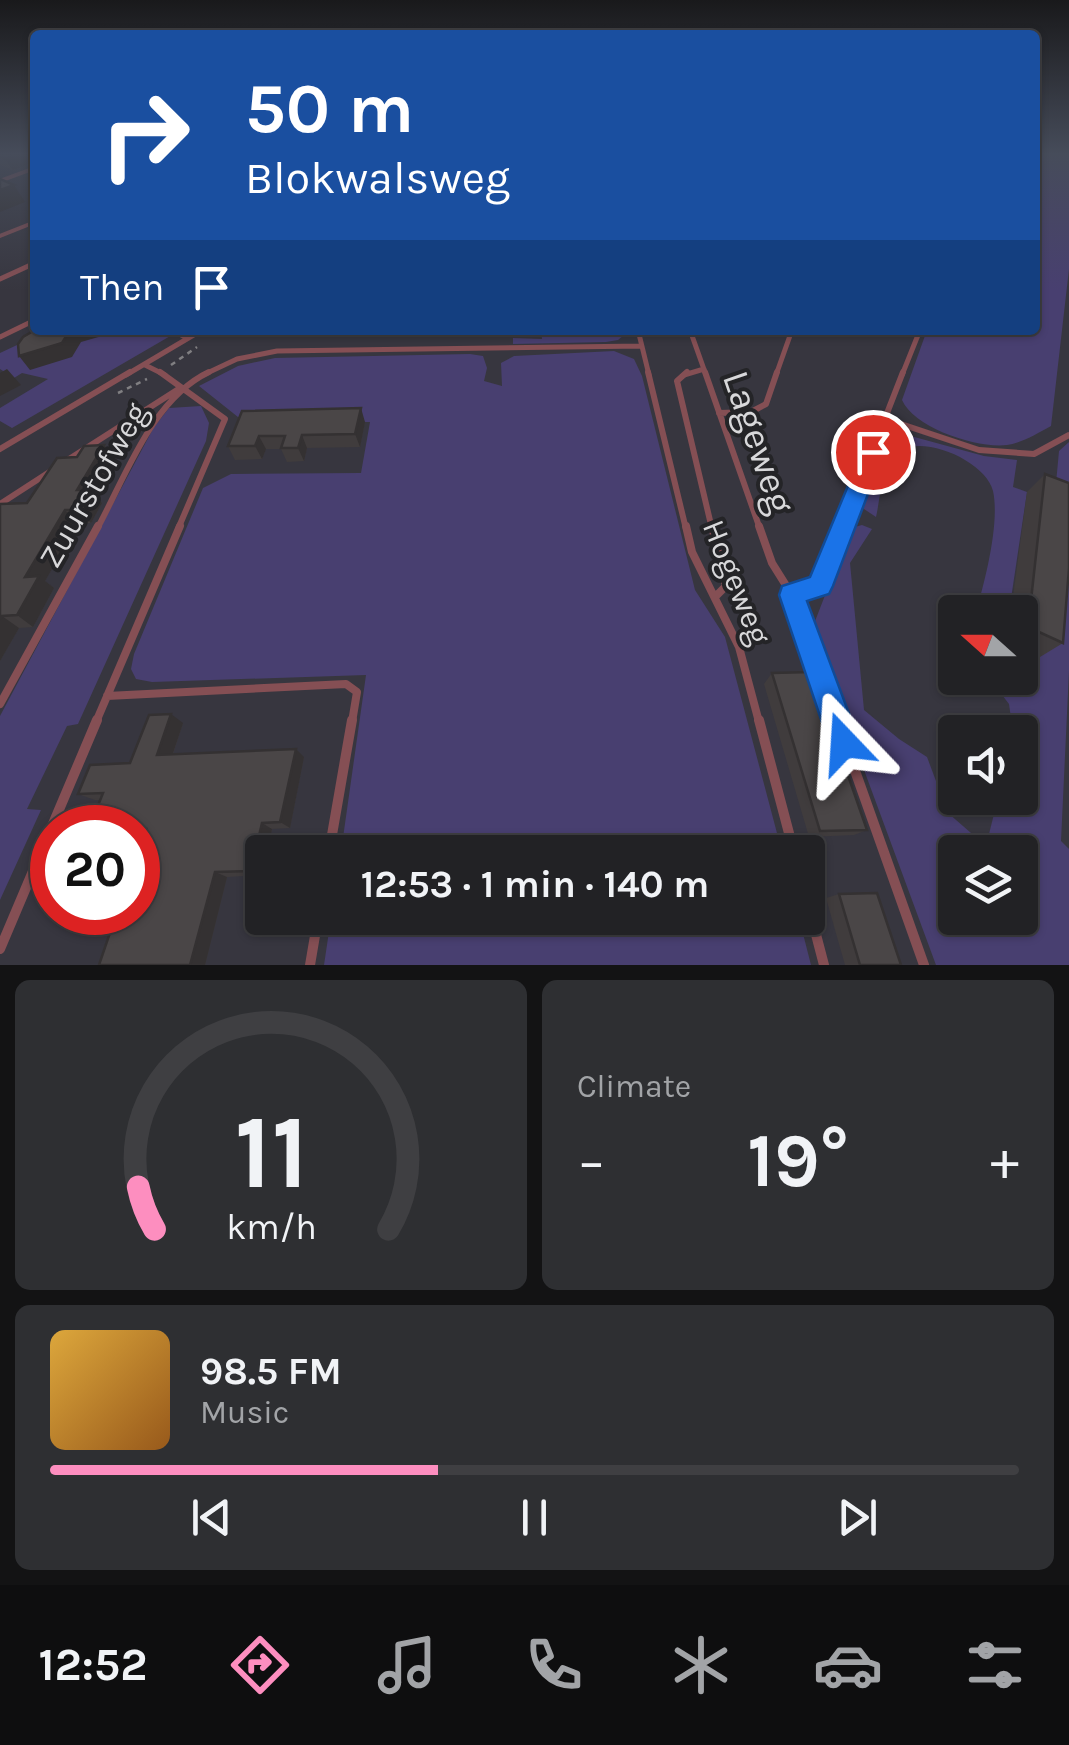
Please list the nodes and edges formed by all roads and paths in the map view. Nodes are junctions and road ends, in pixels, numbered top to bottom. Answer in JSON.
{"nodes":[{"id":1,"x":30,"y":224,"type":"edge"},
{"id":2,"x":0,"y":236,"type":"edge"},
{"id":3,"x":30,"y":265,"type":"edge"},
{"id":4,"x":0,"y":278,"type":"edge"},
{"id":5,"x":30,"y":322,"type":"edge"},
{"id":6,"x":182,"y":335,"type":"edge"},
{"id":7,"x":193,"y":335,"type":"edge"},
{"id":8,"x":639,"y":335,"type":"edge"},
{"id":9,"x":692,"y":335,"type":"edge"},
{"id":10,"x":790,"y":335,"type":"edge"},
{"id":11,"x":918,"y":335,"type":"edge"},
{"id":12,"x":0,"y":337,"type":"edge"},
{"id":13,"x":188,"y":338,"type":"junction"},
{"id":14,"x":642,"y":346,"type":"junction"},
{"id":15,"x":145,"y":365,"type":"junction"},
{"id":16,"x":704,"y":369,"type":"junction"},
{"id":17,"x":186,"y":384,"type":"junction"},
{"id":18,"x":719,"y":414,"type":"junction"},
{"id":19,"x":886,"y":419,"type":"junction"},
{"id":20,"x":1069,"y":434,"type":"edge"},
{"id":21,"x":0,"y":449,"type":"edge"},
{"id":22,"x":0,"y":504,"type":"edge"},
{"id":23,"x":792,"y":595,"type":"junction"},
{"id":24,"x":716,"y":596,"type":"junction"},
{"id":25,"x":108,"y":696,"type":"junction"},
{"id":26,"x":0,"y":704,"type":"edge"},
{"id":27,"x":332,"y":835,"type":"edge"},
{"id":28,"x":789,"y":835,"type":"edge"},
{"id":29,"x":315,"y":935,"type":"edge"},
{"id":30,"x":816,"y":935,"type":"edge"},
{"id":31,"x":0,"y":948,"type":"edge"},
{"id":32,"x":310,"y":965,"type":"edge"},
{"id":33,"x":824,"y":965,"type":"edge"},
{"id":34,"x":924,"y":965,"type":"edge"}],
"edges":[{"from":1,"to":2,"type":"lane"},
{"from":3,"to":4,"type":"lane"},
{"from":5,"to":12,"type":"lane"},
{"from":6,"to":13,"type":"lane"},
{"from":7,"to":13,"type":"lane"},
{"from":8,"to":14,"type":"lane","name":"Hogeweg"},
{"from":9,"to":16,"type":"lane","name":"Lageweg"},
{"from":10,"to":18,"type":"lane"},
{"from":11,"to":19,"type":"lane"},
{"from":13,"to":15,"type":"lane"},
{"from":14,"to":17,"type":"lane","name":"Zuurstofweg"},
{"from":14,"to":24,"type":"lane","name":"Hogeweg"},
{"from":15,"to":17,"type":"lane"},
{"from":15,"to":21,"type":"lane"},
{"from":16,"to":18,"type":"lane","name":"Lageweg"},
{"from":16,"to":24,"type":"lane"},
{"from":17,"to":22,"type":"lane"},
{"from":17,"to":25,"type":"lane"},
{"from":17,"to":26,"type":"lane","name":"Zuurstofweg"},
{"from":18,"to":23,"type":"lane","name":"Lageweg"},
{"from":19,"to":20,"type":"lane"},
{"from":19,"to":23,"type":"lane"},
{"from":23,"to":34,"type":"lane","name":"Lageweg"},
{"from":24,"to":28,"type":"lane","name":"Hogeweg"},
{"from":25,"to":27,"type":"lane"},
{"from":25,"to":31,"type":"lane"},
{"from":29,"to":32,"type":"lane"},
{"from":30,"to":33,"type":"lane"}]}
